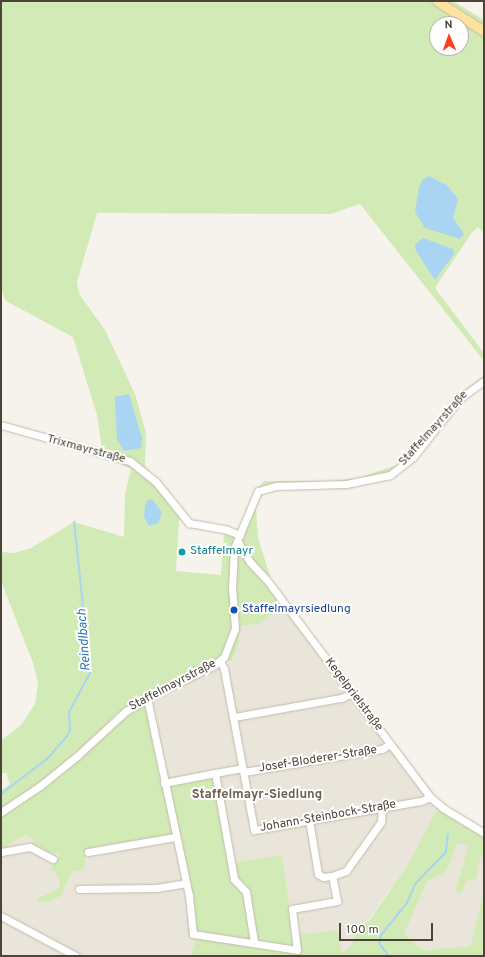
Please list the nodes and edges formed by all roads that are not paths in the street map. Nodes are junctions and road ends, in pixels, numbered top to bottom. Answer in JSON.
{"nodes":[{"id":1,"x":437,"y":1,"type":"edge"},
{"id":2,"x":484,"y":31,"type":"edge"},
{"id":3,"x":484,"y":381,"type":"edge"},
{"id":4,"x":1,"y":425,"type":"edge"},
{"id":5,"x":239,"y":538,"type":"junction"},
{"id":6,"x":250,"y":562,"type":"junction"},
{"id":7,"x":233,"y":568,"type":"junction"},
{"id":8,"x":220,"y":662,"type":"junction"},
{"id":9,"x":352,"y":693,"type":"junction"},
{"id":10,"x":147,"y":698,"type":"junction"},
{"id":11,"x":234,"y":717,"type":"junction"},
{"id":12,"x":390,"y":744,"type":"junction"},
{"id":13,"x":243,"y":770,"type":"junction"},
{"id":14,"x":215,"y":773,"type":"junction"},
{"id":15,"x":164,"y":783,"type":"junction"},
{"id":16,"x":430,"y":797,"type":"junction"},
{"id":17,"x":382,"y":808,"type":"junction"},
{"id":18,"x":1,"y":812,"type":"edge"},
{"id":19,"x":309,"y":820,"type":"junction"},
{"id":20,"x":484,"y":833,"type":"edge"},
{"id":21,"x":175,"y":837,"type":"junction"},
{"id":22,"x":1,"y":852,"type":"edge"},
{"id":23,"x":88,"y":852,"type":"dead end"},
{"id":24,"x":53,"y":858,"type":"dead end"},
{"id":25,"x":332,"y":876,"type":"junction"},
{"id":26,"x":186,"y":883,"type":"junction"},
{"id":27,"x":79,"y":889,"type":"dead end"},
{"id":28,"x":1,"y":916,"type":"edge"},
{"id":29,"x":254,"y":942,"type":"junction"},
{"id":30,"x":76,"y":956,"type":"edge"}],
"edges":[{"from":1,"to":2,"type":"main road"},
{"from":3,"to":5,"type":"street","name":"Staffelmayrstraße"},
{"from":4,"to":5,"type":"street","name":"Trixmayrstraße"},
{"from":5,"to":6,"type":"street","name":"Kegelprielstraße"},
{"from":5,"to":7,"type":"street","name":"Staffelmayrstraße"},
{"from":6,"to":7,"type":"street"},
{"from":6,"to":9,"type":"street","name":"Kegelprielstraße"},
{"from":7,"to":8,"type":"street","name":"Staffelmayrstraße"},
{"from":8,"to":10,"type":"street","name":"Staffelmayrstraße"},
{"from":8,"to":11,"type":"street","name":"Johann-Steinbock-Straße"},
{"from":9,"to":11,"type":"street"},
{"from":9,"to":12,"type":"street","name":"Kegelprielstraße"},
{"from":10,"to":15,"type":"street"},
{"from":10,"to":18,"type":"street","name":"Staffelmayrstraße"},
{"from":11,"to":13,"type":"street","name":"Johann-Steinbock-Straße"},
{"from":12,"to":13,"type":"street","name":"Josef-Bloderer-Straße"},
{"from":12,"to":16,"type":"street","name":"Kegelprielstraße"},
{"from":13,"to":14,"type":"street","name":"Josef-Bloderer-Straße"},
{"from":13,"to":19,"type":"street","name":"Johann-Steinbock-Straße"},
{"from":14,"to":15,"type":"street","name":"Josef-Bloderer-Straße"},
{"from":14,"to":29,"type":"street"},
{"from":15,"to":21,"type":"street"},
{"from":16,"to":17,"type":"street","name":"Johann-Steinbock-Straße"},
{"from":16,"to":20,"type":"street","name":"Kegelprielstraße"},
{"from":17,"to":19,"type":"street","name":"Johann-Steinbock-Straße"},
{"from":17,"to":25,"type":"street"},
{"from":19,"to":25,"type":"street"},
{"from":21,"to":23,"type":"street"},
{"from":21,"to":26,"type":"street"},
{"from":22,"to":24,"type":"street"},
{"from":25,"to":29,"type":"street"},
{"from":26,"to":27,"type":"street"},
{"from":26,"to":29,"type":"street"},
{"from":28,"to":30,"type":"street"}]}
